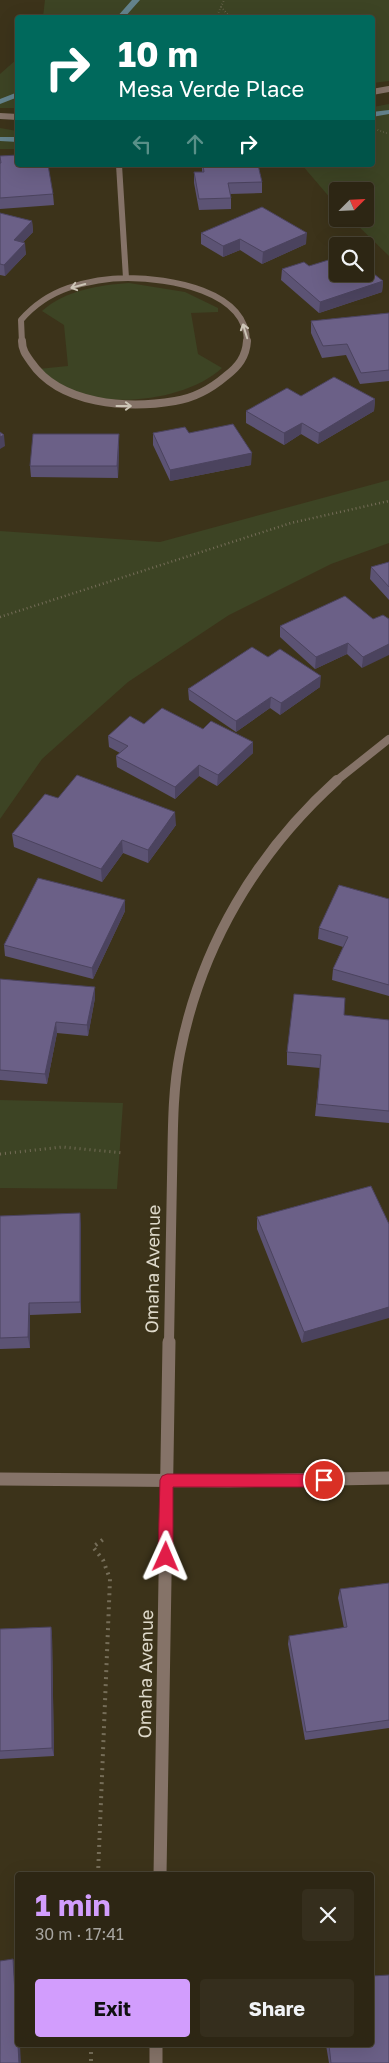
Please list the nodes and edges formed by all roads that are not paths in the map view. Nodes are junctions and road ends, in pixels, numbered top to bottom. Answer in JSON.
{"nodes":[{"id":1,"x":389,"y":89,"type":"edge"},
{"id":2,"x":375,"y":91,"type":"edge"},
{"id":3,"x":0,"y":116,"type":"edge"},
{"id":4,"x":15,"y":117,"type":"edge"},
{"id":5,"x":119,"y":167,"type":"edge"},
{"id":6,"x":126,"y":278,"type":"junction"},
{"id":7,"x":13,"y":339,"type":"dead end"},
{"id":8,"x":39,"y":383,"type":"dead end"},
{"id":9,"x":389,"y":739,"type":"edge"},
{"id":10,"x":389,"y":1478,"type":"edge"},
{"id":11,"x":0,"y":1479,"type":"edge"},
{"id":12,"x":167,"y":1480,"type":"junction"},
{"id":13,"x":160,"y":1872,"type":"edge"},
{"id":14,"x":156,"y":2047,"type":"edge"},
{"id":15,"x":156,"y":2063,"type":"edge"}],
"edges":[{"from":1,"to":2,"type":"street"},
{"from":3,"to":4,"type":"street"},
{"from":5,"to":6,"type":"street"},
{"from":6,"to":7,"type":"street","one_way":true},
{"from":8,"to":6,"type":"street","one_way":true},
{"from":9,"to":12,"type":"street","name":"Omaha Avenue"},
{"from":10,"to":12,"type":"street"},
{"from":11,"to":12,"type":"street"},
{"from":12,"to":13,"type":"street","name":"Omaha Avenue"},
{"from":14,"to":15,"type":"street"}]}
